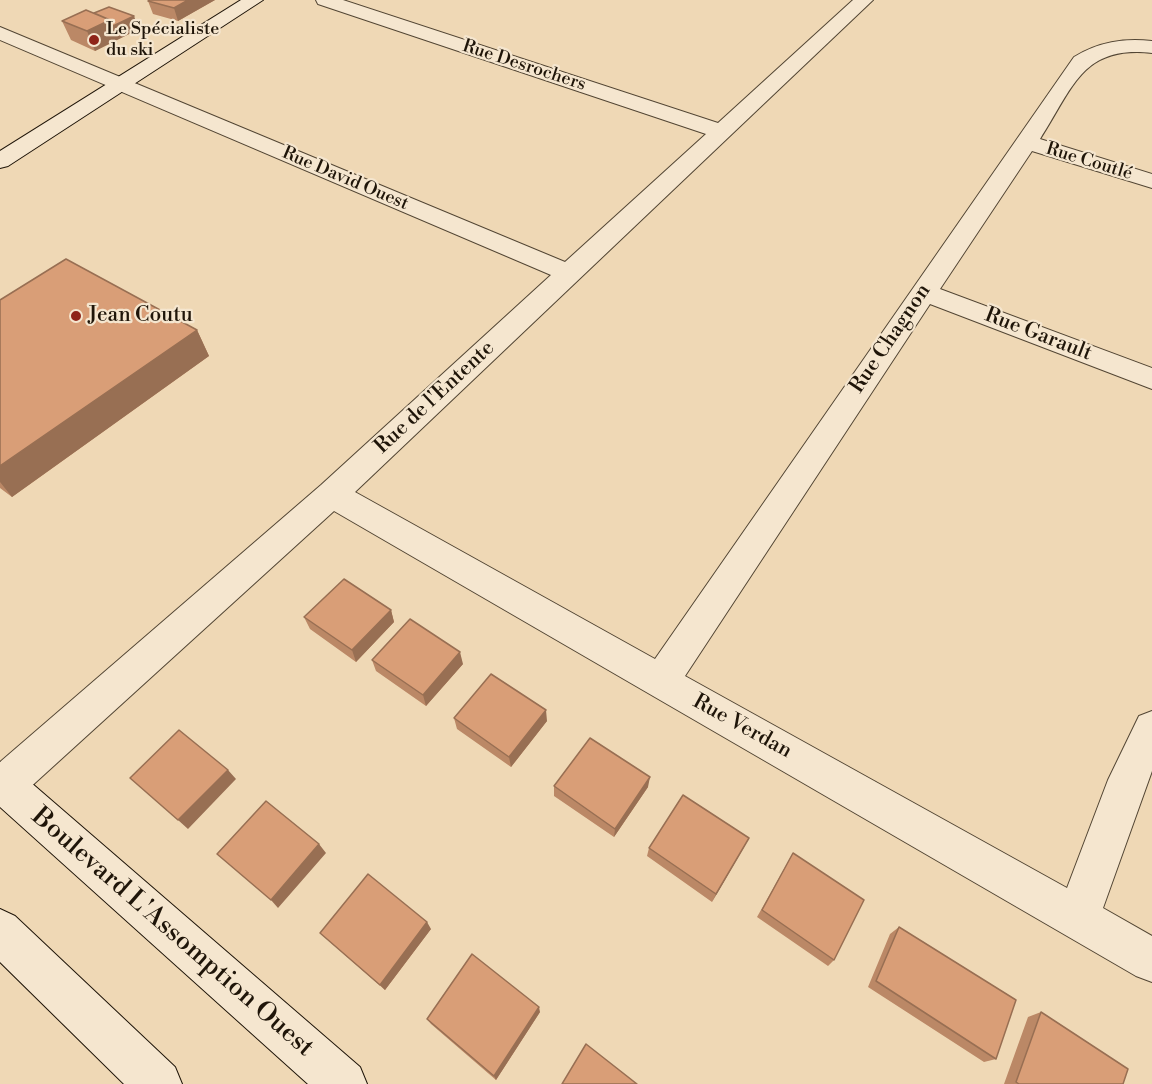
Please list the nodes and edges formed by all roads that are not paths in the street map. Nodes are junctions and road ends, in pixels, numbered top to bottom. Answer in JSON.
{"nodes":[{"id":1,"x":254,"y":0,"type":"edge"},
{"id":2,"x":325,"y":0,"type":"edge"},
{"id":3,"x":864,"y":0,"type":"edge"},
{"id":4,"x":0,"y":33,"type":"edge"},
{"id":5,"x":1152,"y":47,"type":"edge"},
{"id":6,"x":121,"y":85,"type":"junction"},
{"id":7,"x":723,"y":132,"type":"junction"},
{"id":8,"x":1026,"y":142,"type":"junction"},
{"id":9,"x":0,"y":161,"type":"edge"},
{"id":10,"x":1152,"y":181,"type":"edge"},
{"id":11,"x":568,"y":273,"type":"junction"},
{"id":12,"x":923,"y":292,"type":"junction"},
{"id":13,"x":1152,"y":379,"type":"edge"},
{"id":14,"x":332,"y":494,"type":"junction"},
{"id":15,"x":661,"y":681,"type":"junction"},
{"id":16,"x":1152,"y":729,"type":"edge"},
{"id":17,"x":1,"y":785,"type":"edge"},
{"id":18,"x":1078,"y":917,"type":"junction"},
{"id":19,"x":0,"y":931,"type":"edge"},
{"id":20,"x":1152,"y":960,"type":"edge"},
{"id":21,"x":158,"y":1084,"type":"edge"},
{"id":22,"x":343,"y":1084,"type":"edge"}],
"edges":[{"from":1,"to":6,"type":"street"},
{"from":2,"to":7,"type":"street","name":"Rue Desrochers"},
{"from":3,"to":7,"type":"street","name":"Rue de l'Entente"},
{"from":4,"to":6,"type":"street","name":"Rue David Ouest"},
{"from":5,"to":8,"type":"street","name":"Rue Chagnon"},
{"from":6,"to":9,"type":"street"},
{"from":6,"to":11,"type":"street","name":"Rue David Ouest"},
{"from":7,"to":11,"type":"street","name":"Rue de l'Entente"},
{"from":8,"to":10,"type":"street","name":"Rue Coutlé"},
{"from":8,"to":12,"type":"street","name":"Rue Chagnon"},
{"from":11,"to":14,"type":"street","name":"Rue de l'Entente"},
{"from":12,"to":13,"type":"street","name":"Rue Garault"},
{"from":12,"to":15,"type":"street","name":"Rue Chagnon"},
{"from":14,"to":15,"type":"street","name":"Rue Verdan"},
{"from":14,"to":17,"type":"street","name":"Rue de l'Entente"},
{"from":15,"to":18,"type":"street","name":"Rue Verdan"},
{"from":16,"to":18,"type":"street"},
{"from":17,"to":22,"type":"street","name":"Boulevard L'Assomption Ouest"},
{"from":18,"to":20,"type":"street","name":"Rue Verdan"},
{"from":19,"to":21,"type":"street"}]}
